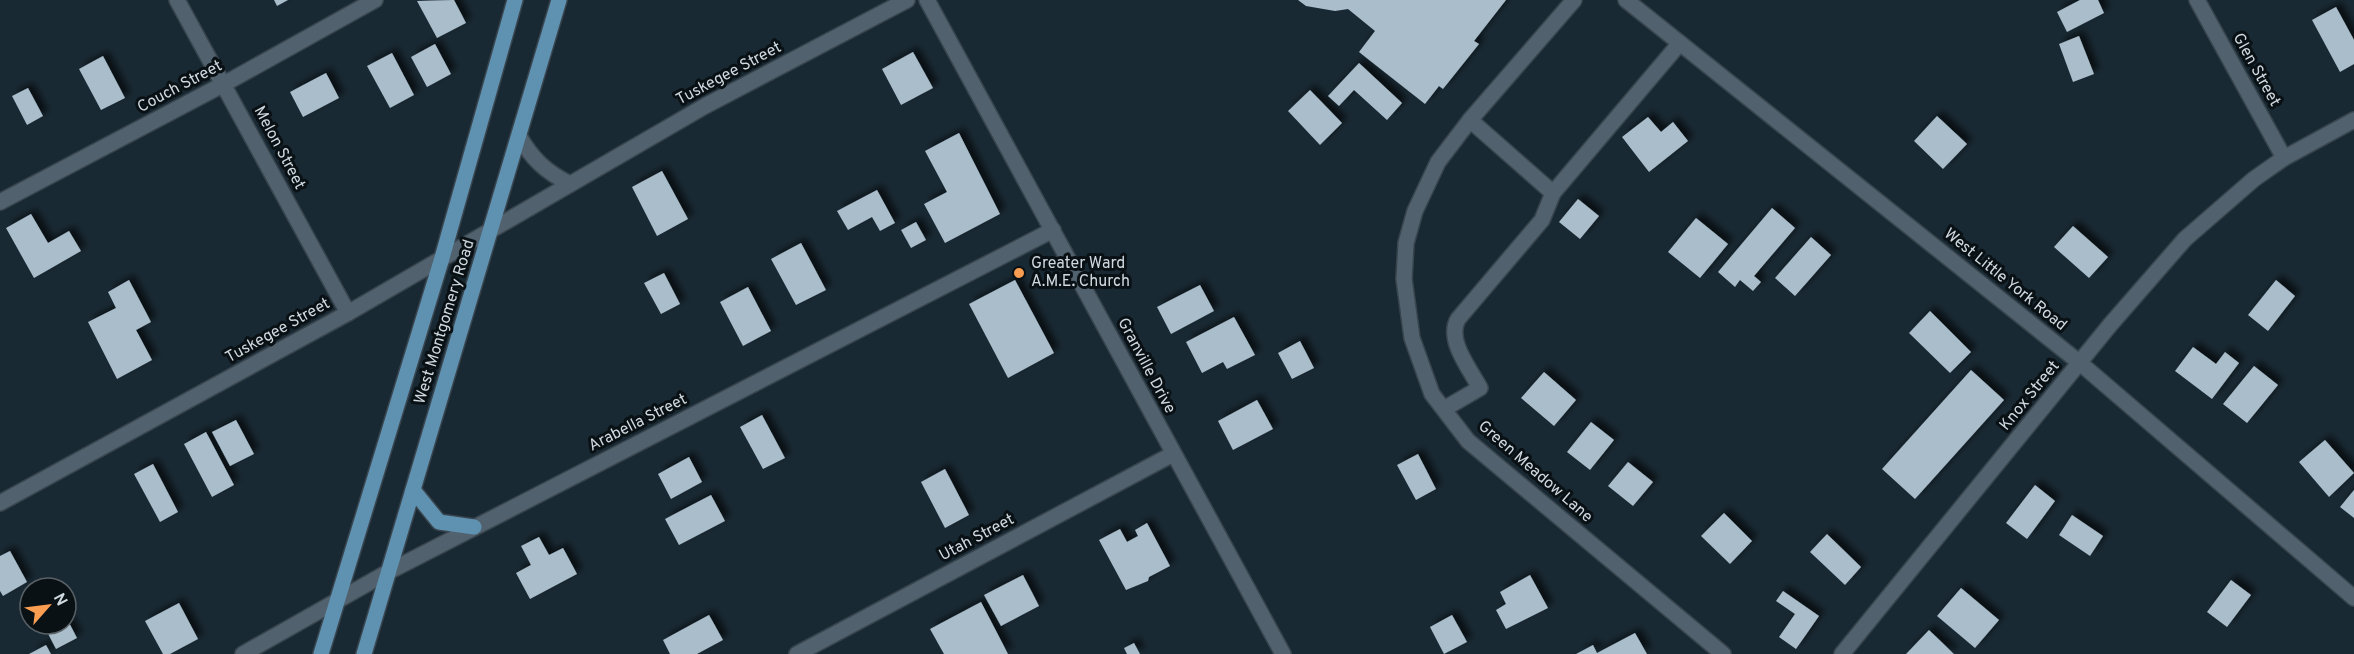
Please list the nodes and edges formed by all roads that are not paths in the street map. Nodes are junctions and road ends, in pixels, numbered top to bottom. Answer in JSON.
{"nodes":[{"id":1,"x":177,"y":0,"type":"edge"},
{"id":2,"x":375,"y":0,"type":"edge"},
{"id":3,"x":515,"y":0,"type":"edge"},
{"id":4,"x":559,"y":0,"type":"edge"},
{"id":5,"x":907,"y":0,"type":"edge"},
{"id":6,"x":927,"y":0,"type":"edge"},
{"id":7,"x":1574,"y":0,"type":"edge"},
{"id":8,"x":1626,"y":0,"type":"edge"},
{"id":9,"x":2197,"y":0,"type":"edge"},
{"id":10,"x":1680,"y":43,"type":"junction"},
{"id":11,"x":224,"y":84,"type":"junction"},
{"id":12,"x":1470,"y":120,"type":"junction"},
{"id":13,"x":2354,"y":120,"type":"edge"},
{"id":14,"x":519,"y":136,"type":"junction"},
{"id":15,"x":2284,"y":158,"type":"junction"},
{"id":16,"x":570,"y":184,"type":"junction"},
{"id":17,"x":1553,"y":193,"type":"junction"},
{"id":18,"x":0,"y":202,"type":"edge"},
{"id":19,"x":492,"y":228,"type":"junction"},
{"id":20,"x":1053,"y":230,"type":"junction"},
{"id":21,"x":442,"y":258,"type":"junction"},
{"id":22,"x":348,"y":313,"type":"junction"},
{"id":23,"x":2080,"y":363,"type":"junction"},
{"id":24,"x":1444,"y":409,"type":"junction"},
{"id":25,"x":1173,"y":454,"type":"junction"},
{"id":26,"x":413,"y":490,"type":"junction"},
{"id":27,"x":0,"y":503,"type":"edge"},
{"id":28,"x":474,"y":527,"type":"junction"},
{"id":29,"x":388,"y":572,"type":"junction"},
{"id":30,"x":2354,"y":598,"type":"edge"},
{"id":31,"x":336,"y":602,"type":"junction"},
{"id":32,"x":1687,"y":624,"type":"junction"},
{"id":33,"x":243,"y":654,"type":"edge"},
{"id":34,"x":321,"y":654,"type":"edge"},
{"id":35,"x":364,"y":654,"type":"edge"},
{"id":36,"x":797,"y":654,"type":"edge"},
{"id":37,"x":1283,"y":654,"type":"edge"},
{"id":38,"x":1705,"y":654,"type":"edge"},
{"id":39,"x":1723,"y":654,"type":"edge"},
{"id":40,"x":1842,"y":654,"type":"edge"}],
"edges":[{"from":1,"to":11,"type":"street","name":"Melon Street"},
{"from":2,"to":11,"type":"street","name":"Couch Street"},
{"from":3,"to":21,"type":"main road","name":"West Montgomery Road"},
{"from":4,"to":14,"type":"main road","name":"West Montgomery Road"},
{"from":5,"to":16,"type":"street","name":"Tuskegee Street"},
{"from":6,"to":20,"type":"street","name":"Granville Drive"},
{"from":7,"to":12,"type":"street","name":"Green Meadow Lane"},
{"from":8,"to":10,"type":"street","name":"West Little York Road"},
{"from":9,"to":15,"type":"street","name":"Glen Street"},
{"from":10,"to":17,"type":"street"},
{"from":10,"to":23,"type":"street","name":"West Little York Road"},
{"from":11,"to":18,"type":"street","name":"Couch Street"},
{"from":11,"to":22,"type":"street","name":"Melon Street"},
{"from":12,"to":17,"type":"street"},
{"from":12,"to":24,"type":"street","name":"Green Meadow Lane"},
{"from":13,"to":15,"type":"street","name":"Knox Street"},
{"from":14,"to":16,"type":"street"},
{"from":14,"to":19,"type":"main road","name":"West Montgomery Road"},
{"from":15,"to":23,"type":"street","name":"Knox Street"},
{"from":16,"to":19,"type":"street","name":"Tuskegee Street"},
{"from":17,"to":24,"type":"street"},
{"from":19,"to":21,"type":"street","name":"Tuskegee Street"},
{"from":19,"to":26,"type":"main road","name":"West Montgomery Road"},
{"from":20,"to":25,"type":"street","name":"Granville Drive"},
{"from":20,"to":28,"type":"street","name":"Arabella Street"},
{"from":21,"to":22,"type":"street","name":"Tuskegee Street"},
{"from":21,"to":31,"type":"main road","name":"West Montgomery Road"},
{"from":22,"to":27,"type":"street","name":"Tuskegee Street"},
{"from":23,"to":30,"type":"street","name":"West Little York Road"},
{"from":23,"to":40,"type":"street","name":"Knox Street"},
{"from":24,"to":32,"type":"street","name":"Green Meadow Lane"},
{"from":25,"to":36,"type":"street","name":"Utah Street"},
{"from":25,"to":37,"type":"street","name":"Granville Drive"},
{"from":26,"to":28,"type":"main road"},
{"from":26,"to":29,"type":"main road","name":"West Montgomery Road"},
{"from":28,"to":29,"type":"street","name":"Arabella Street"},
{"from":29,"to":31,"type":"street","name":"Arabella Street"},
{"from":29,"to":35,"type":"main road","name":"West Montgomery Road"},
{"from":31,"to":33,"type":"street","name":"Arabella Street"},
{"from":31,"to":34,"type":"main road","name":"West Montgomery Road"},
{"from":32,"to":38,"type":"street"},
{"from":32,"to":39,"type":"street","name":"Green Meadow Lane"}]}
